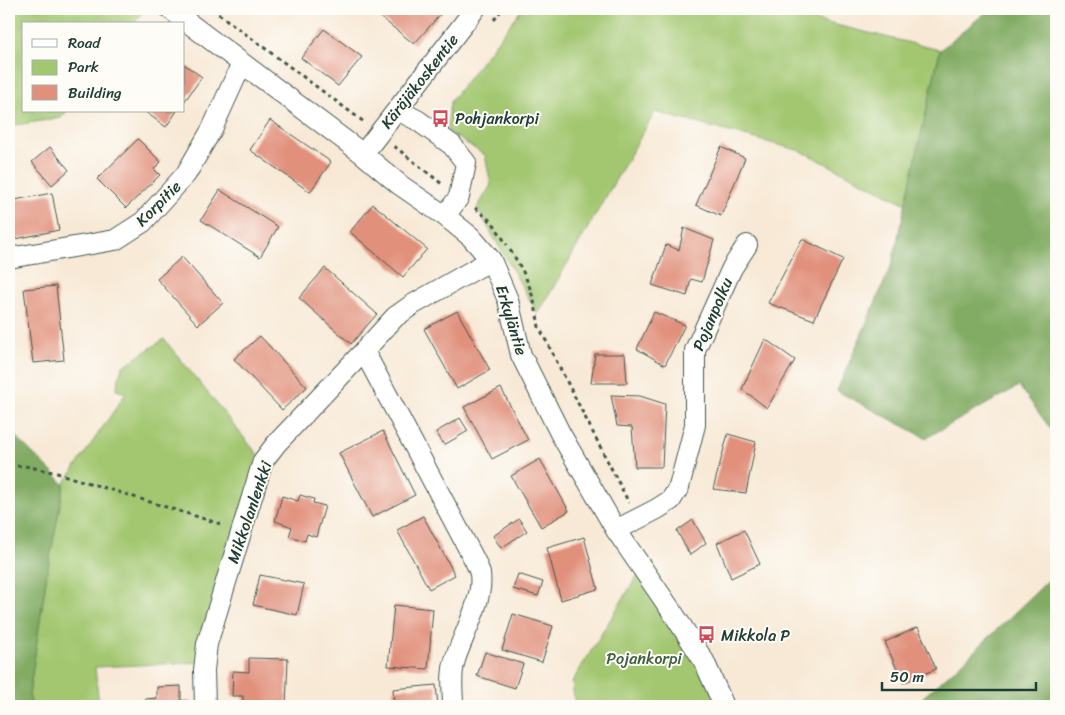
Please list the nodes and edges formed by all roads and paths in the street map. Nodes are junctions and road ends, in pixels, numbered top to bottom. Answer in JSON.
{"nodes":[{"id":1,"x":170,"y":9,"type":"edge"},
{"id":2,"x":475,"y":9,"type":"edge"},
{"id":3,"x":242,"y":63,"type":"junction"},
{"id":4,"x":397,"y":110,"type":"junction"},
{"id":5,"x":363,"y":154,"type":"junction"},
{"id":6,"x":445,"y":216,"type":"junction"},
{"id":7,"x":746,"y":245,"type":"dead end"},
{"id":8,"x":9,"y":258,"type":"edge"},
{"id":9,"x":491,"y":260,"type":"junction"},
{"id":10,"x":364,"y":351,"type":"junction"},
{"id":11,"x":9,"y":466,"type":"edge"},
{"id":12,"x":616,"y":530,"type":"junction"},
{"id":13,"x":242,"y":531,"type":"junction"},
{"id":14,"x":205,"y":706,"type":"edge"},
{"id":15,"x":453,"y":706,"type":"edge"},
{"id":16,"x":724,"y":706,"type":"edge"}],
"edges":[{"from":1,"to":3,"type":"street","name":"Erkyläntie"},
{"from":2,"to":4,"type":"street","name":"Käräjäkoskentie"},
{"from":3,"to":5,"type":"street","name":"Erkyläntie"},
{"from":3,"to":8,"type":"street","name":"Korpitie"},
{"from":4,"to":5,"type":"street","name":"Käräjäkoskentie"},
{"from":4,"to":6,"type":"street"},
{"from":5,"to":6,"type":"street","name":"Erkyläntie"},
{"from":6,"to":9,"type":"street","name":"Erkyläntie"},
{"from":7,"to":12,"type":"street","name":"Pojanpolku"},
{"from":9,"to":10,"type":"street","name":"Mikkolanlenkki"},
{"from":9,"to":12,"type":"street","name":"Erkyläntie"},
{"from":10,"to":13,"type":"street","name":"Mikkolanlenkki"},
{"from":10,"to":15,"type":"street"},
{"from":11,"to":13,"type":"path"},
{"from":12,"to":16,"type":"street","name":"Erkyläntie"},
{"from":13,"to":14,"type":"street","name":"Mikkolanlenkki"}]}
